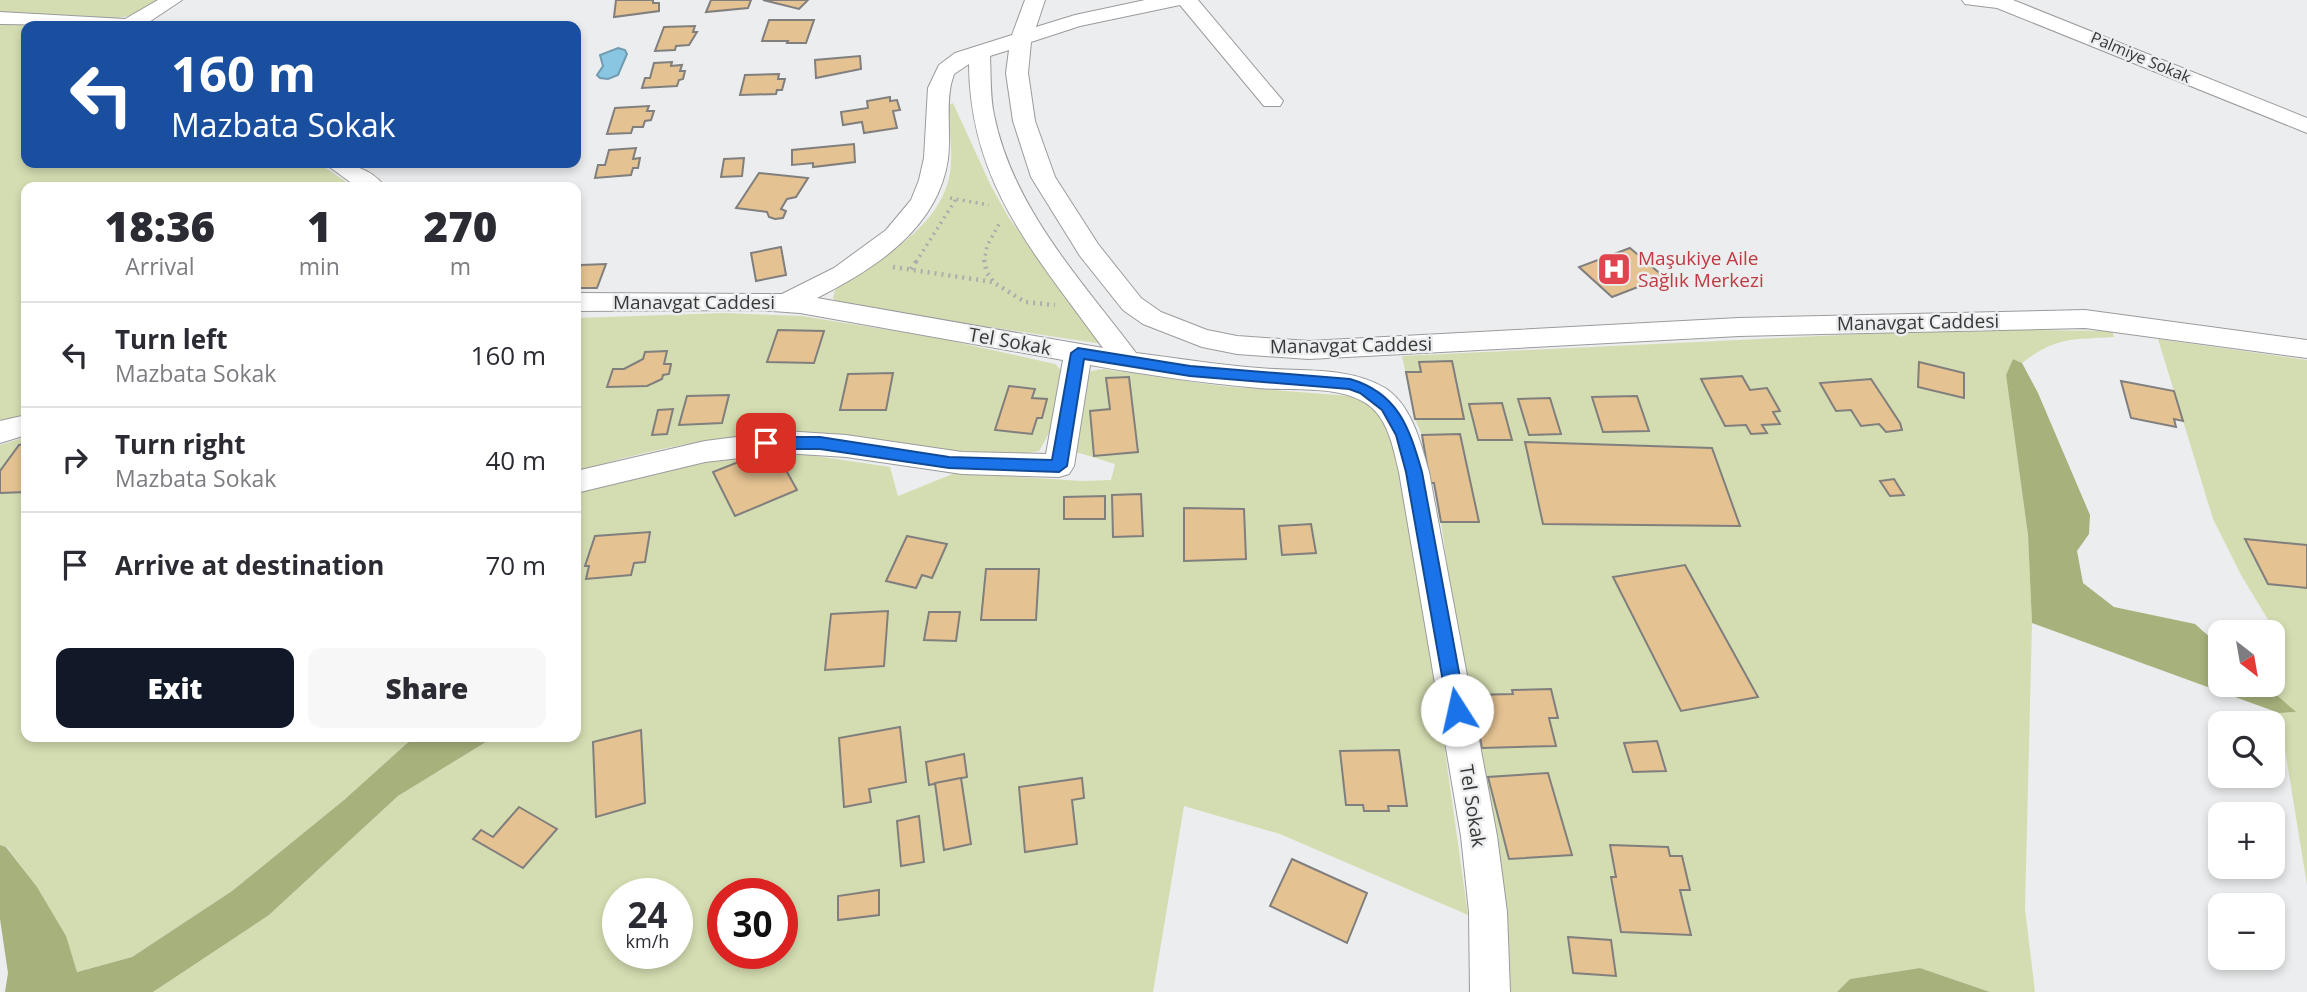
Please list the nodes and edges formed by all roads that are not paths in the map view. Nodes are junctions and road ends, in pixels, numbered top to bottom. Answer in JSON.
{"nodes":[{"id":1,"x":172,"y":0,"type":"edge"},
{"id":2,"x":1035,"y":0,"type":"edge"},
{"id":3,"x":1174,"y":0,"type":"edge"},
{"id":4,"x":1186,"y":0,"type":"edge"},
{"id":5,"x":1972,"y":0,"type":"edge"},
{"id":6,"x":0,"y":18,"type":"edge"},
{"id":7,"x":49,"y":21,"type":"edge"},
{"id":8,"x":138,"y":21,"type":"edge"},
{"id":9,"x":1021,"y":39,"type":"junction"},
{"id":10,"x":979,"y":52,"type":"junction"},
{"id":11,"x":1272,"y":101,"type":"dead end"},
{"id":12,"x":2307,"y":126,"type":"edge"},
{"id":13,"x":344,"y":168,"type":"edge"},
{"id":14,"x":366,"y":182,"type":"edge"},
{"id":15,"x":581,"y":302,"type":"edge"},
{"id":16,"x":785,"y":303,"type":"junction"},
{"id":17,"x":2307,"y":349,"type":"edge"},
{"id":18,"x":1078,"y":353,"type":"junction"},
{"id":19,"x":1128,"y":362,"type":"junction"},
{"id":20,"x":21,"y":426,"type":"edge"},
{"id":21,"x":0,"y":432,"type":"edge"},
{"id":22,"x":581,"y":481,"type":"edge"},
{"id":23,"x":1490,"y":992,"type":"edge"}],
"edges":[{"from":1,"to":8,"type":"street"},
{"from":2,"to":9,"type":"street"},
{"from":3,"to":9,"type":"street"},
{"from":4,"to":11,"type":"street"},
{"from":5,"to":12,"type":"street","name":"Palmiye Sokak"},
{"from":6,"to":7,"type":"street"},
{"from":9,"to":10,"type":"street","name":"Manavgat Caddesi"},
{"from":9,"to":17,"type":"street","name":"Manavgat Caddesi"},
{"from":10,"to":16,"type":"street","name":"Manavgat Caddesi"},
{"from":10,"to":19,"type":"street"},
{"from":13,"to":14,"type":"street"},
{"from":15,"to":16,"type":"street","name":"Manavgat Caddesi"},
{"from":16,"to":18,"type":"street","name":"Tel Sokak"},
{"from":18,"to":19,"type":"street","name":"Tel Sokak"},
{"from":18,"to":22,"type":"street"},
{"from":19,"to":23,"type":"street","name":"Tel Sokak"},
{"from":20,"to":21,"type":"street"}]}
